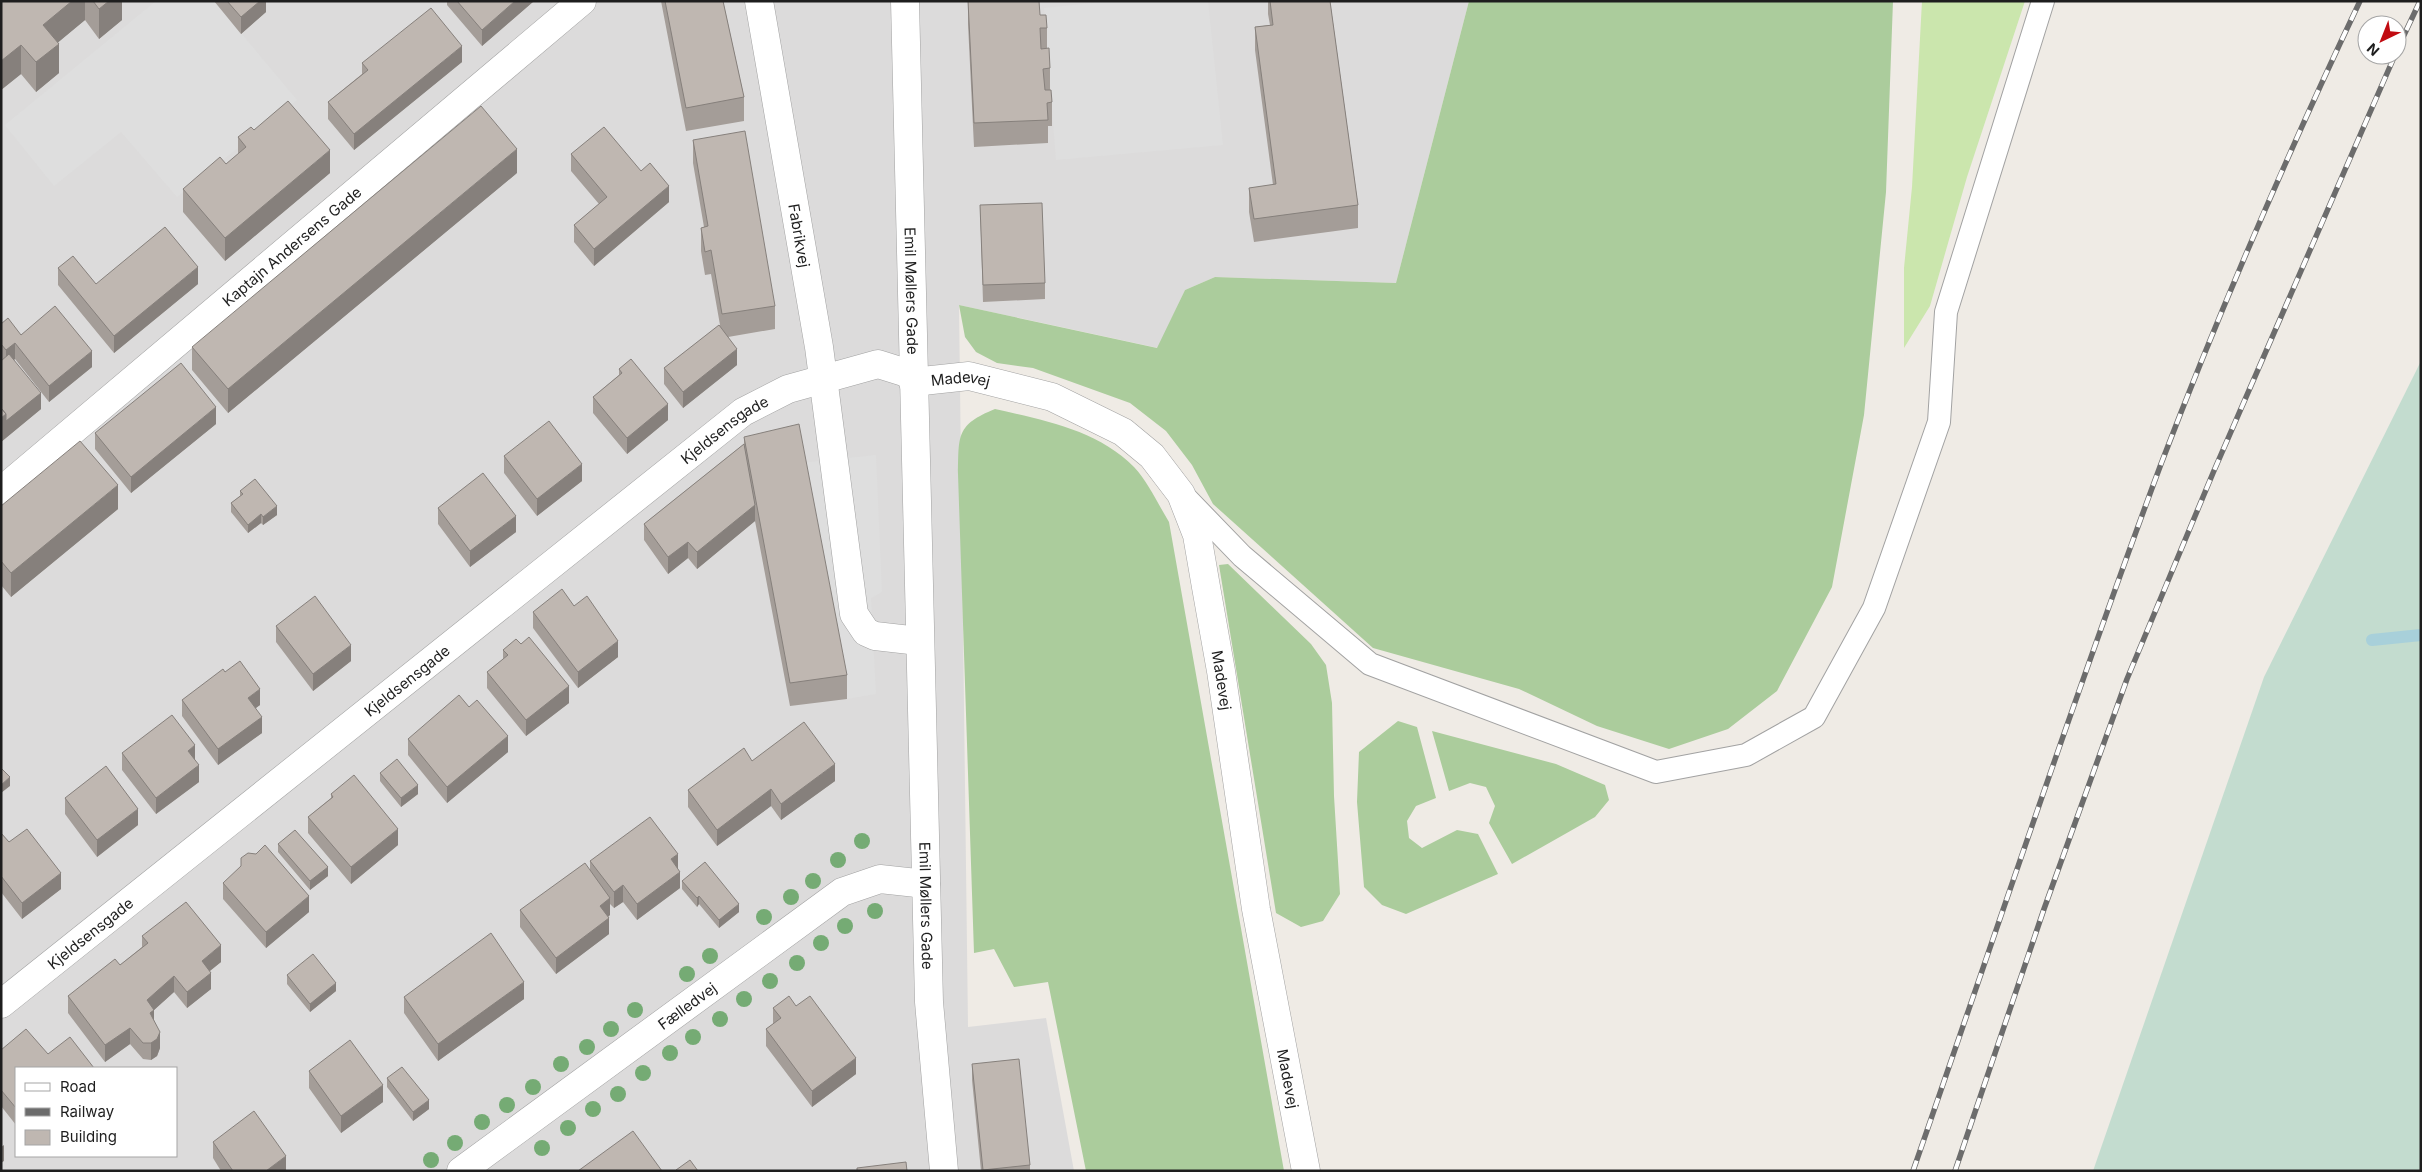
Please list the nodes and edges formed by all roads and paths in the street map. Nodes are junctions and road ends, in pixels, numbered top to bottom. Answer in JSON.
{"nodes":[{"id":1,"x":582,"y":1,"type":"edge"},
{"id":2,"x":759,"y":1,"type":"edge"},
{"id":3,"x":905,"y":1,"type":"edge"},
{"id":4,"x":2043,"y":1,"type":"edge"},
{"id":5,"x":823,"y":378,"type":"junction"},
{"id":6,"x":913,"y":378,"type":"junction"},
{"id":7,"x":1,"y":491,"type":"edge"},
{"id":8,"x":1181,"y":494,"type":"junction"},
{"id":9,"x":919,"y":641,"type":"junction"},
{"id":10,"x":926,"y":884,"type":"junction"},
{"id":11,"x":1,"y":1004,"type":"edge"},
{"id":12,"x":461,"y":1171,"type":"edge"},
{"id":13,"x":944,"y":1171,"type":"edge"},
{"id":14,"x":1306,"y":1171,"type":"edge"}],
"edges":[{"from":1,"to":7,"type":"street","name":"Kaptajn Andersens Gade"},
{"from":2,"to":5,"type":"street","name":"Fabrikvej"},
{"from":3,"to":6,"type":"street","name":"Emil Møllers Gade"},
{"from":4,"to":8,"type":"lane"},
{"from":5,"to":6,"type":"street"},
{"from":5,"to":9,"type":"street"},
{"from":5,"to":11,"type":"street","name":"Kjeldsensgade"},
{"from":6,"to":8,"type":"street","name":"Madevej"},
{"from":6,"to":9,"type":"street","name":"Emil Møllers Gade"},
{"from":8,"to":14,"type":"street","name":"Madevej"},
{"from":9,"to":10,"type":"street","name":"Emil Møllers Gade"},
{"from":10,"to":12,"type":"street","name":"Fælledvej"},
{"from":10,"to":13,"type":"street","name":"Emil Møllers Gade"}]}
